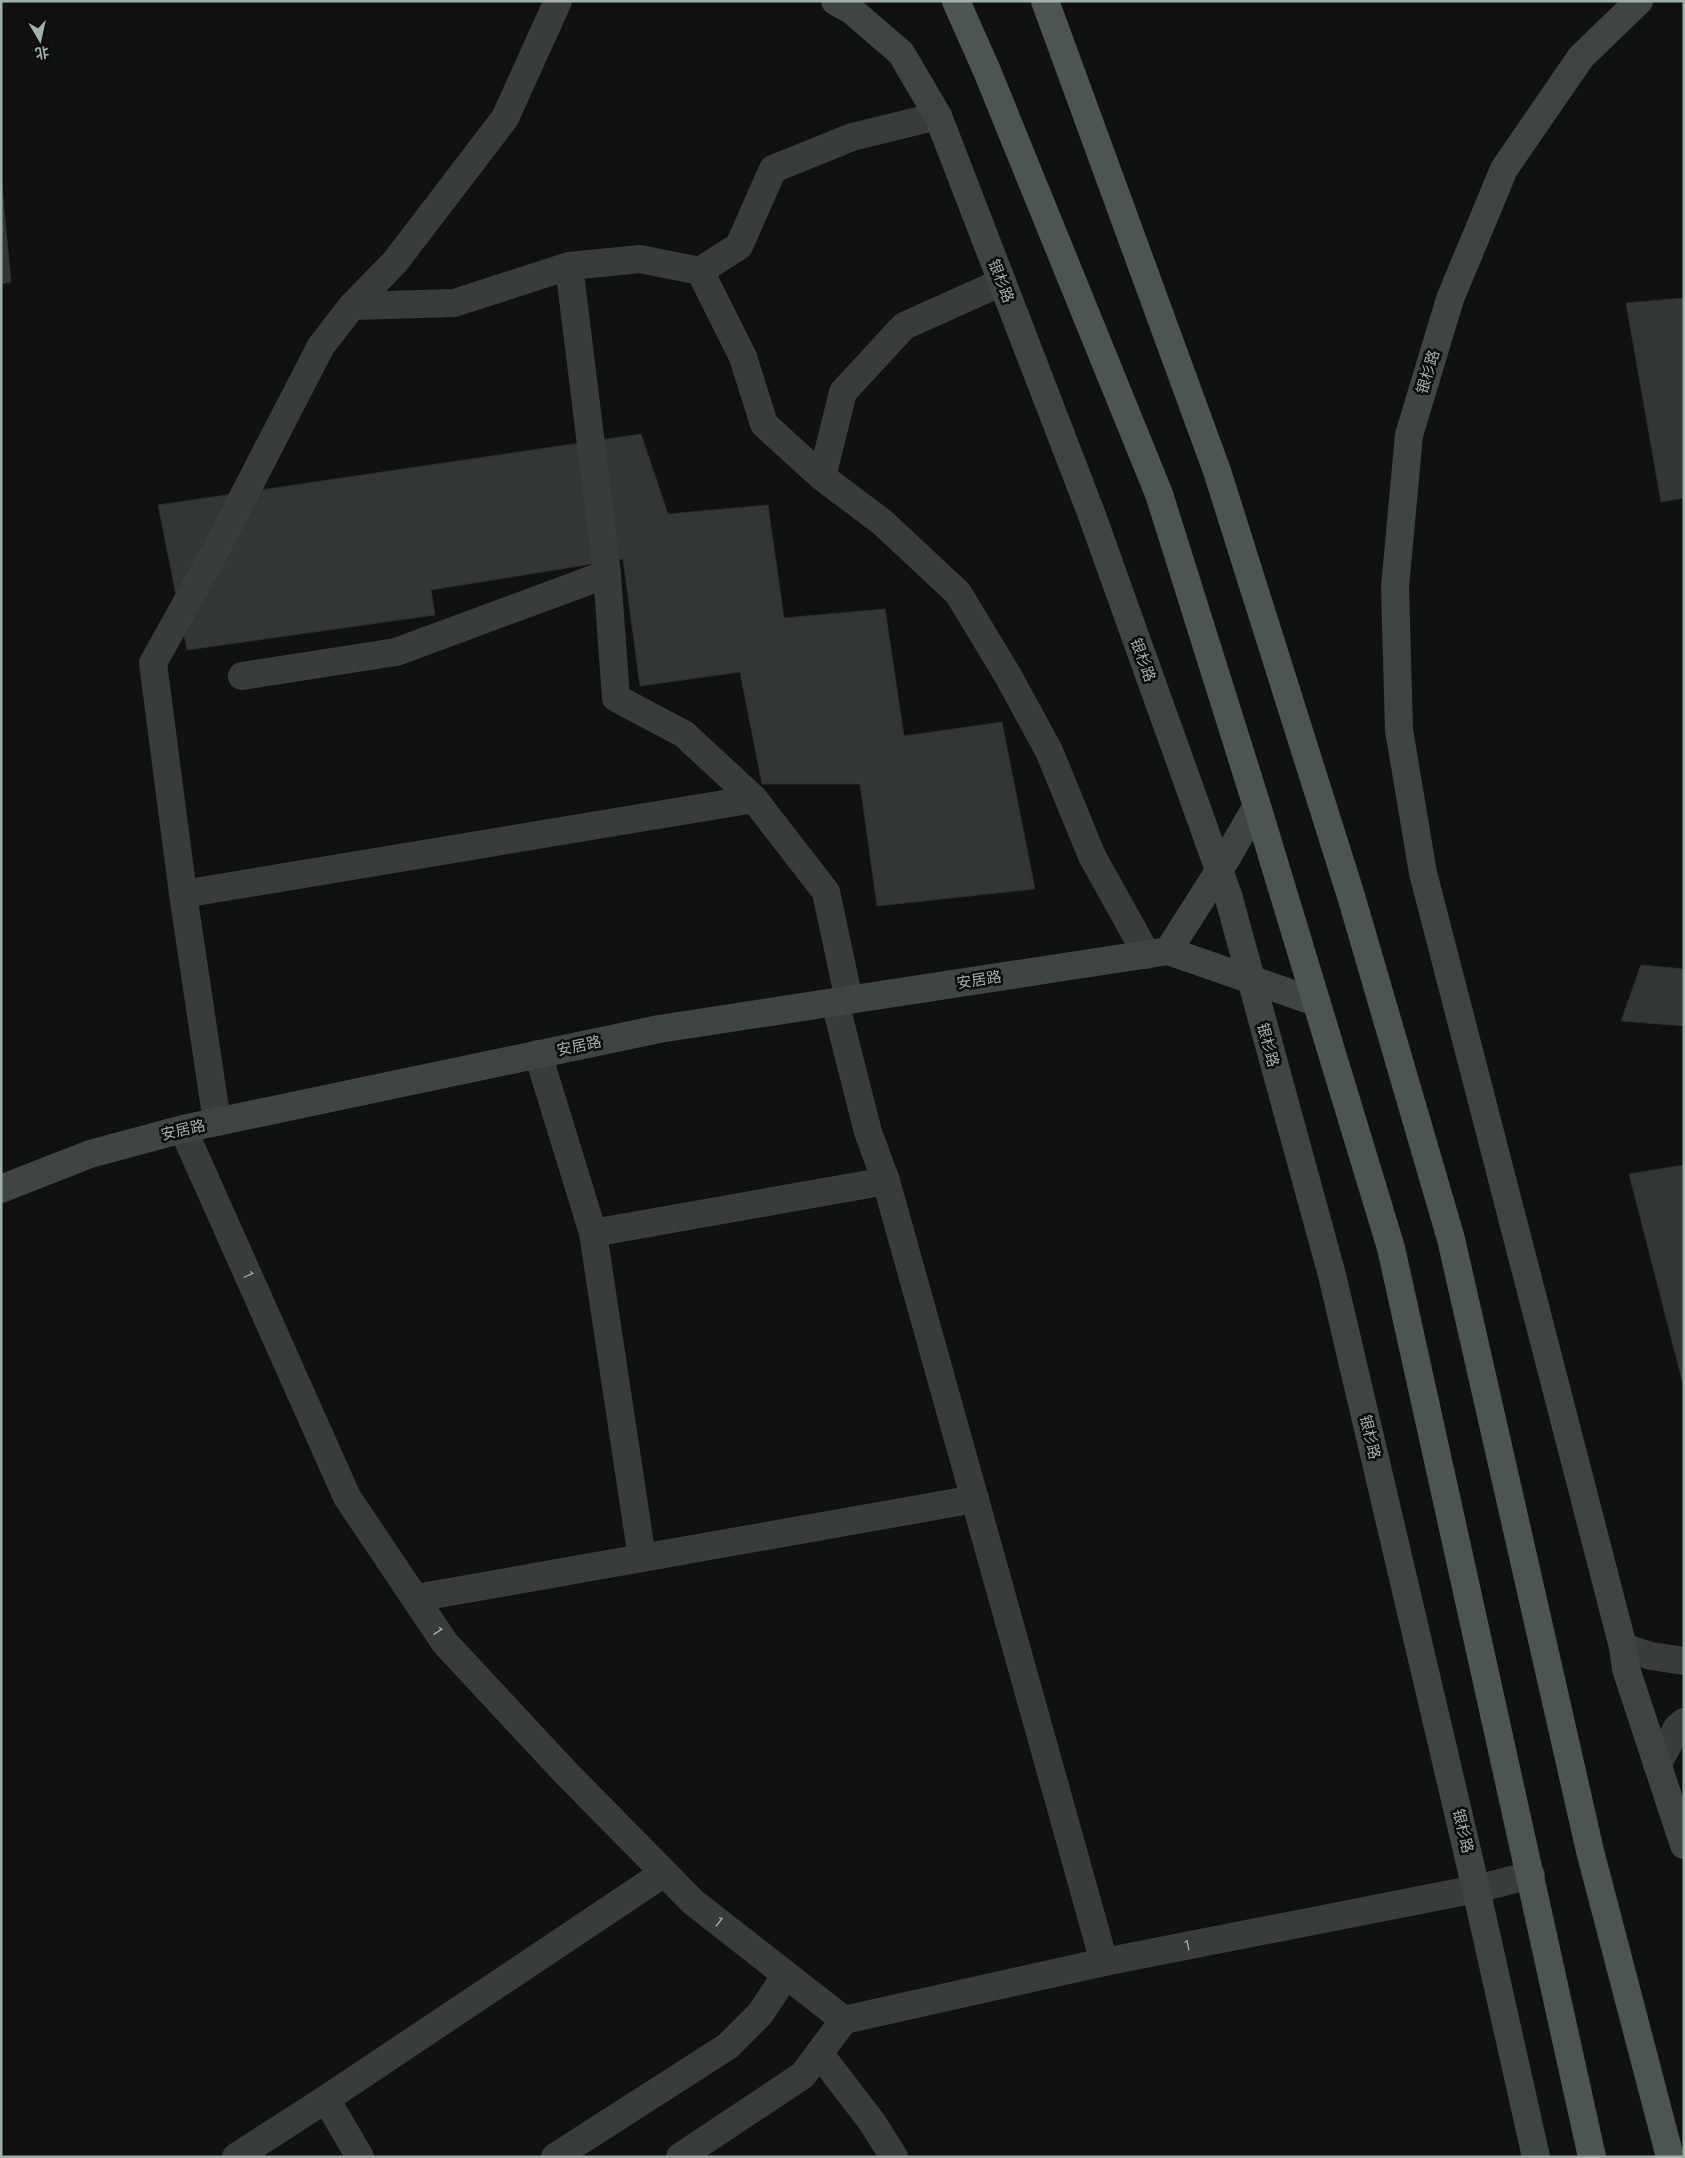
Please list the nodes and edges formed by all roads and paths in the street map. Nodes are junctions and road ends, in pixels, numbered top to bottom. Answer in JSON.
{"nodes":[{"id":1,"x":558,"y":1,"type":"edge"},
{"id":2,"x":835,"y":1,"type":"edge"},
{"id":3,"x":956,"y":1,"type":"edge"},
{"id":4,"x":1045,"y":1,"type":"edge"},
{"id":5,"x":1639,"y":1,"type":"edge"},
{"id":6,"x":938,"y":116,"type":"junction"},
{"id":7,"x":569,"y":266,"type":"junction"},
{"id":8,"x":700,"y":270,"type":"junction"},
{"id":9,"x":1002,"y":282,"type":"junction"},
{"id":10,"x":352,"y":306,"type":"junction"},
{"id":11,"x":822,"y":477,"type":"junction"},
{"id":12,"x":606,"y":574,"type":"junction"},
{"id":13,"x":242,"y":676,"type":"dead end"},
{"id":14,"x":754,"y":799,"type":"junction"},
{"id":15,"x":1257,"y":806,"type":"junction"},
{"id":16,"x":1219,"y":871,"type":"junction"},
{"id":17,"x":182,"y":894,"type":"junction"},
{"id":18,"x":1157,"y":953,"type":"junction"},
{"id":19,"x":1251,"y":980,"type":"junction"},
{"id":20,"x":842,"y":1001,"type":"junction"},
{"id":21,"x":1316,"y":1002,"type":"junction"},
{"id":22,"x":538,"y":1054,"type":"junction"},
{"id":23,"x":218,"y":1122,"type":"junction"},
{"id":24,"x":183,"y":1129,"type":"junction"},
{"id":25,"x":886,"y":1181,"type":"junction"},
{"id":26,"x":1,"y":1189,"type":"edge"},
{"id":27,"x":593,"y":1233,"type":"junction"},
{"id":28,"x":975,"y":1499,"type":"junction"},
{"id":29,"x":642,"y":1558,"type":"junction"},
{"id":30,"x":416,"y":1598,"type":"junction"},
{"id":31,"x":1623,"y":1647,"type":"junction"},
{"id":32,"x":1684,"y":1661,"type":"edge"},
{"id":33,"x":1684,"y":1722,"type":"edge"},
{"id":34,"x":1658,"y":1765,"type":"junction"},
{"id":35,"x":1684,"y":1845,"type":"edge"},
{"id":36,"x":664,"y":1873,"type":"junction"},
{"id":37,"x":1531,"y":1875,"type":"junction"},
{"id":38,"x":1476,"y":1889,"type":"junction"},
{"id":39,"x":1104,"y":1962,"type":"junction"},
{"id":40,"x":786,"y":1975,"type":"junction"},
{"id":41,"x":844,"y":2020,"type":"junction"},
{"id":42,"x":819,"y":2053,"type":"junction"},
{"id":43,"x":326,"y":2099,"type":"junction"},
{"id":44,"x":236,"y":2157,"type":"edge"},
{"id":45,"x":360,"y":2157,"type":"edge"},
{"id":46,"x":555,"y":2157,"type":"edge"},
{"id":47,"x":680,"y":2157,"type":"edge"},
{"id":48,"x":894,"y":2157,"type":"edge"},
{"id":49,"x":1536,"y":2157,"type":"edge"},
{"id":50,"x":1592,"y":2157,"type":"edge"},
{"id":51,"x":1670,"y":2157,"type":"edge"}],
"edges":[{"from":1,"to":10,"type":"street"},
{"from":2,"to":6,"type":"street","name":"银杉路"},
{"from":3,"to":15,"type":"main road"},
{"from":4,"to":51,"type":"main road"},
{"from":5,"to":31,"type":"street","name":"银杉路"},
{"from":6,"to":8,"type":"street"},
{"from":6,"to":9,"type":"street","name":"银杉路"},
{"from":7,"to":8,"type":"street"},
{"from":7,"to":10,"type":"street"},
{"from":7,"to":12,"type":"street"},
{"from":8,"to":11,"type":"street"},
{"from":9,"to":11,"type":"street"},
{"from":9,"to":16,"type":"street","name":"银杉路"},
{"from":10,"to":17,"type":"street"},
{"from":11,"to":18,"type":"street"},
{"from":12,"to":13,"type":"street"},
{"from":12,"to":14,"type":"street"},
{"from":14,"to":17,"type":"street"},
{"from":14,"to":20,"type":"street"},
{"from":15,"to":16,"type":"street"},
{"from":15,"to":21,"type":"main road"},
{"from":16,"to":18,"type":"street"},
{"from":16,"to":19,"type":"street","name":"银杉路"},
{"from":17,"to":23,"type":"street"},
{"from":18,"to":19,"type":"street"},
{"from":18,"to":20,"type":"street","name":"安居路"},
{"from":19,"to":21,"type":"street"},
{"from":19,"to":38,"type":"street","name":"银杉路"},
{"from":20,"to":22,"type":"street","name":"安居路"},
{"from":20,"to":25,"type":"street"},
{"from":21,"to":37,"type":"main road"},
{"from":22,"to":23,"type":"street","name":"安居路"},
{"from":22,"to":27,"type":"street"},
{"from":23,"to":24,"type":"street","name":"安居路"},
{"from":24,"to":26,"type":"street","name":"安居路"},
{"from":24,"to":30,"type":"street","name":"1"},
{"from":25,"to":27,"type":"street"},
{"from":25,"to":28,"type":"street"},
{"from":27,"to":29,"type":"street"},
{"from":28,"to":29,"type":"street"},
{"from":28,"to":39,"type":"street"},
{"from":29,"to":30,"type":"street"},
{"from":30,"to":36,"type":"street","name":"1"},
{"from":31,"to":32,"type":"street"},
{"from":31,"to":34,"type":"street","name":"银杉路"},
{"from":33,"to":34,"type":"street"},
{"from":34,"to":35,"type":"street","name":"银杉路"},
{"from":36,"to":40,"type":"street","name":"1"},
{"from":36,"to":43,"type":"street"},
{"from":37,"to":38,"type":"street","name":"1"},
{"from":37,"to":50,"type":"main road"},
{"from":38,"to":39,"type":"street","name":"1"},
{"from":38,"to":49,"type":"street","name":"银杉路"},
{"from":39,"to":41,"type":"street","name":"1"},
{"from":40,"to":41,"type":"street","name":"1"},
{"from":40,"to":46,"type":"street"},
{"from":41,"to":42,"type":"street"},
{"from":42,"to":47,"type":"street"},
{"from":42,"to":48,"type":"street"},
{"from":43,"to":44,"type":"street"},
{"from":43,"to":45,"type":"street"}]}
